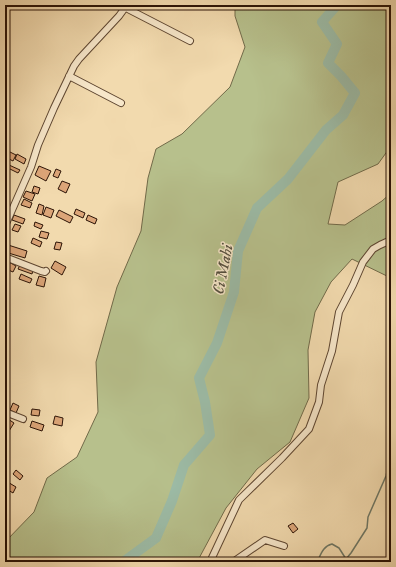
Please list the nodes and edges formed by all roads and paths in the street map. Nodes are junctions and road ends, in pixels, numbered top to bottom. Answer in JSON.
{"nodes":[{"id":1,"x":126,"y":6,"type":"edge"},
{"id":2,"x":190,"y":41,"type":"dead end"},
{"id":3,"x":69,"y":76,"type":"junction"},
{"id":4,"x":121,"y":103,"type":"dead end"},
{"id":5,"x":5,"y":226,"type":"edge"},
{"id":6,"x":391,"y":240,"type":"edge"},
{"id":7,"x":5,"y":257,"type":"edge"},
{"id":8,"x":46,"y":271,"type":"dead end"},
{"id":9,"x":5,"y":412,"type":"edge"},
{"id":10,"x":23,"y":420,"type":"dead end"},
{"id":11,"x":284,"y":546,"type":"dead end"},
{"id":12,"x":210,"y":562,"type":"edge"},
{"id":13,"x":233,"y":562,"type":"edge"}],
"edges":[{"from":1,"to":2,"type":"street"},
{"from":1,"to":3,"type":"street"},
{"from":3,"to":4,"type":"street"},
{"from":3,"to":5,"type":"street"},
{"from":6,"to":12,"type":"street"},
{"from":7,"to":8,"type":"street"},
{"from":9,"to":10,"type":"street"},
{"from":11,"to":13,"type":"street"}]}
